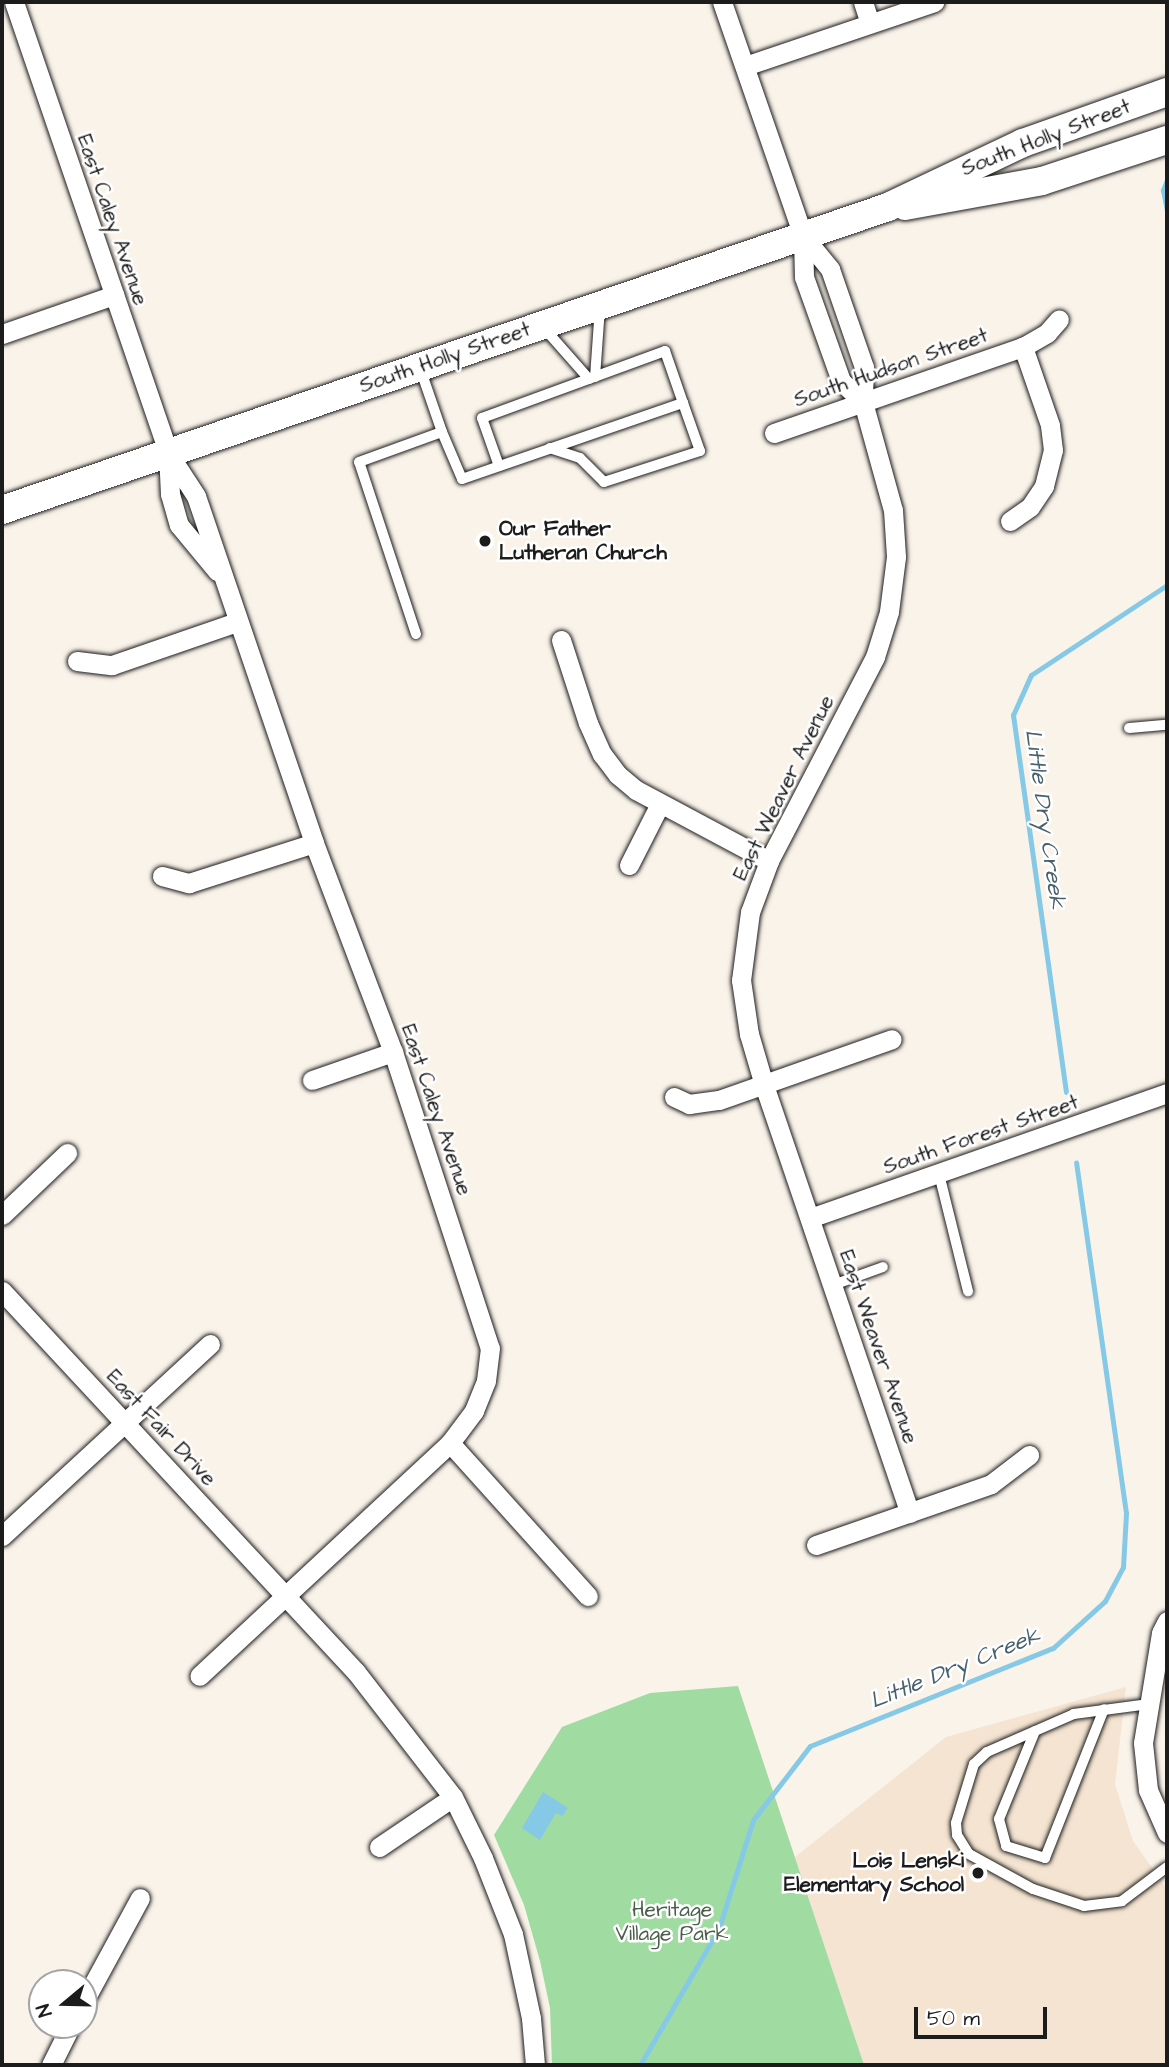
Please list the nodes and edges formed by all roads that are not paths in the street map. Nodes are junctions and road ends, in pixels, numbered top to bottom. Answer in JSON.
{"nodes":[{"id":1,"x":14,"y":2,"type":"edge"},
{"id":2,"x":722,"y":2,"type":"edge"},
{"id":3,"x":863,"y":2,"type":"edge"},
{"id":4,"x":934,"y":2,"type":"edge"},
{"id":5,"x":870,"y":23,"type":"junction"},
{"id":6,"x":745,"y":66,"type":"junction"},
{"id":7,"x":1167,"y":92,"type":"edge"},
{"id":8,"x":1167,"y":141,"type":"edge"},
{"id":9,"x":888,"y":207,"type":"junction"},
{"id":10,"x":803,"y":236,"type":"junction"},
{"id":11,"x":114,"y":295,"type":"junction"},
{"id":12,"x":600,"y":305,"type":"junction"},
{"id":13,"x":1059,"y":319,"type":"dead end"},
{"id":14,"x":541,"y":326,"type":"junction"},
{"id":15,"x":2,"y":334,"type":"edge"},
{"id":16,"x":1023,"y":347,"type":"junction"},
{"id":17,"x":419,"y":367,"type":"junction"},
{"id":18,"x":592,"y":378,"type":"junction"},
{"id":19,"x":683,"y":402,"type":"junction"},
{"id":20,"x":863,"y":402,"type":"junction"},
{"id":21,"x":442,"y":432,"type":"junction"},
{"id":22,"x":774,"y":433,"type":"dead end"},
{"id":23,"x":550,"y":448,"type":"junction"},
{"id":24,"x":168,"y":453,"type":"junction"},
{"id":25,"x":499,"y":466,"type":"junction"},
{"id":26,"x":2,"y":510,"type":"edge"},
{"id":27,"x":1010,"y":522,"type":"dead end"},
{"id":28,"x":237,"y":622,"type":"junction"},
{"id":29,"x":416,"y":634,"type":"dead end"},
{"id":30,"x":561,"y":640,"type":"dead end"},
{"id":31,"x":77,"y":661,"type":"dead end"},
{"id":32,"x":1167,"y":725,"type":"edge"},
{"id":33,"x":1129,"y":728,"type":"dead end"},
{"id":34,"x":660,"y":804,"type":"junction"},
{"id":35,"x":314,"y":843,"type":"junction"},
{"id":36,"x":769,"y":861,"type":"junction"},
{"id":37,"x":629,"y":865,"type":"dead end"},
{"id":38,"x":162,"y":876,"type":"dead end"},
{"id":39,"x":892,"y":1039,"type":"dead end"},
{"id":40,"x":393,"y":1052,"type":"junction"},
{"id":41,"x":312,"y":1080,"type":"dead end"},
{"id":42,"x":764,"y":1085,"type":"junction"},
{"id":43,"x":1167,"y":1093,"type":"edge"},
{"id":44,"x":674,"y":1097,"type":"dead end"},
{"id":45,"x":68,"y":1153,"type":"dead end"},
{"id":46,"x":939,"y":1174,"type":"junction"},
{"id":47,"x":2,"y":1216,"type":"edge"},
{"id":48,"x":810,"y":1218,"type":"junction"},
{"id":49,"x":883,"y":1267,"type":"dead end"},
{"id":50,"x":833,"y":1285,"type":"junction"},
{"id":51,"x":2,"y":1291,"type":"edge"},
{"id":52,"x":968,"y":1291,"type":"dead end"},
{"id":53,"x":210,"y":1344,"type":"dead end"},
{"id":54,"x":124,"y":1423,"type":"junction"},
{"id":55,"x":450,"y":1443,"type":"junction"},
{"id":56,"x":1029,"y":1455,"type":"dead end"},
{"id":57,"x":910,"y":1513,"type":"junction"},
{"id":58,"x":2,"y":1536,"type":"edge"},
{"id":59,"x":816,"y":1545,"type":"dead end"},
{"id":60,"x":286,"y":1596,"type":"junction"},
{"id":61,"x":587,"y":1596,"type":"dead end"},
{"id":62,"x":1167,"y":1621,"type":"edge"},
{"id":63,"x":199,"y":1676,"type":"dead end"},
{"id":64,"x":1149,"y":1704,"type":"junction"},
{"id":65,"x":1104,"y":1709,"type":"junction"},
{"id":66,"x":1035,"y":1731,"type":"junction"},
{"id":67,"x":453,"y":1797,"type":"junction"},
{"id":68,"x":1167,"y":1832,"type":"edge"},
{"id":69,"x":379,"y":1847,"type":"dead end"},
{"id":70,"x":1167,"y":1867,"type":"edge"},
{"id":71,"x":141,"y":1898,"type":"dead end"},
{"id":72,"x":98,"y":1976,"type":"edge"},
{"id":73,"x":64,"y":2039,"type":"edge"},
{"id":74,"x":51,"y":2065,"type":"edge"},
{"id":75,"x":535,"y":2065,"type":"edge"}],
"edges":[{"from":1,"to":11,"type":"street","name":"East Caley Avenue"},
{"from":2,"to":6,"type":"street","name":"East Weaver Avenue"},
{"from":3,"to":5,"type":"street"},
{"from":4,"to":5,"type":"street"},
{"from":5,"to":6,"type":"street"},
{"from":6,"to":10,"type":"street","name":"East Weaver Avenue"},
{"from":7,"to":9,"type":"main road","name":"South Holly Street"},
{"from":8,"to":9,"type":"main road","name":"South Holly Street"},
{"from":9,"to":10,"type":"main road","name":"South Holly Street"},
{"from":10,"to":12,"type":"main road","name":"South Holly Street"},
{"from":10,"to":20,"type":"street","name":"East Weaver Avenue"},
{"from":11,"to":15,"type":"street"},
{"from":11,"to":24,"type":"street","name":"East Caley Avenue"},
{"from":12,"to":14,"type":"main road","name":"South Holly Street"},
{"from":12,"to":18,"type":"lane"},
{"from":13,"to":16,"type":"street","name":"South Hudson Street"},
{"from":14,"to":17,"type":"main road","name":"South Holly Street"},
{"from":14,"to":18,"type":"lane"},
{"from":16,"to":20,"type":"street","name":"South Hudson Street"},
{"from":16,"to":27,"type":"street"},
{"from":17,"to":21,"type":"lane"},
{"from":17,"to":24,"type":"main road","name":"South Holly Street"},
{"from":18,"to":19,"type":"lane"},
{"from":18,"to":25,"type":"lane"},
{"from":19,"to":23,"type":"lane"},
{"from":19,"to":23,"type":"lane"},
{"from":20,"to":22,"type":"street","name":"South Hudson Street"},
{"from":20,"to":36,"type":"street","name":"East Weaver Avenue"},
{"from":21,"to":25,"type":"lane"},
{"from":21,"to":29,"type":"lane"},
{"from":23,"to":25,"type":"lane"},
{"from":24,"to":26,"type":"main road","name":"South Holly Street"},
{"from":24,"to":28,"type":"street","name":"East Caley Avenue"},
{"from":28,"to":31,"type":"street"},
{"from":28,"to":35,"type":"street","name":"East Caley Avenue"},
{"from":30,"to":34,"type":"street"},
{"from":32,"to":33,"type":"lane"},
{"from":34,"to":36,"type":"street"},
{"from":34,"to":37,"type":"street"},
{"from":35,"to":38,"type":"street"},
{"from":35,"to":40,"type":"street","name":"East Caley Avenue"},
{"from":36,"to":42,"type":"street","name":"East Weaver Avenue"},
{"from":39,"to":42,"type":"street"},
{"from":40,"to":41,"type":"street"},
{"from":40,"to":55,"type":"street","name":"East Caley Avenue"},
{"from":42,"to":44,"type":"street"},
{"from":42,"to":48,"type":"street","name":"East Weaver Avenue"},
{"from":43,"to":46,"type":"street","name":"South Forest Street"},
{"from":45,"to":47,"type":"street"},
{"from":46,"to":48,"type":"street","name":"South Forest Street"},
{"from":46,"to":52,"type":"lane"},
{"from":48,"to":50,"type":"street","name":"East Weaver Avenue"},
{"from":49,"to":50,"type":"lane"},
{"from":50,"to":57,"type":"street","name":"East Weaver Avenue"},
{"from":51,"to":54,"type":"street","name":"East Fair Drive"},
{"from":53,"to":54,"type":"street"},
{"from":54,"to":58,"type":"street"},
{"from":54,"to":60,"type":"street","name":"East Fair Drive"},
{"from":55,"to":60,"type":"street","name":"East Caley Avenue"},
{"from":55,"to":61,"type":"street"},
{"from":56,"to":57,"type":"street"},
{"from":57,"to":59,"type":"street"},
{"from":60,"to":63,"type":"street"},
{"from":60,"to":67,"type":"street","name":"East Fair Drive"},
{"from":62,"to":64,"type":"street"},
{"from":64,"to":65,"type":"lane"},
{"from":64,"to":68,"type":"street"},
{"from":65,"to":66,"type":"lane"},
{"from":65,"to":66,"type":"lane"},
{"from":66,"to":70,"type":"lane"},
{"from":67,"to":69,"type":"street"},
{"from":67,"to":75,"type":"street","name":"East Fair Drive"},
{"from":71,"to":72,"type":"street"},
{"from":73,"to":74,"type":"street"}]}
